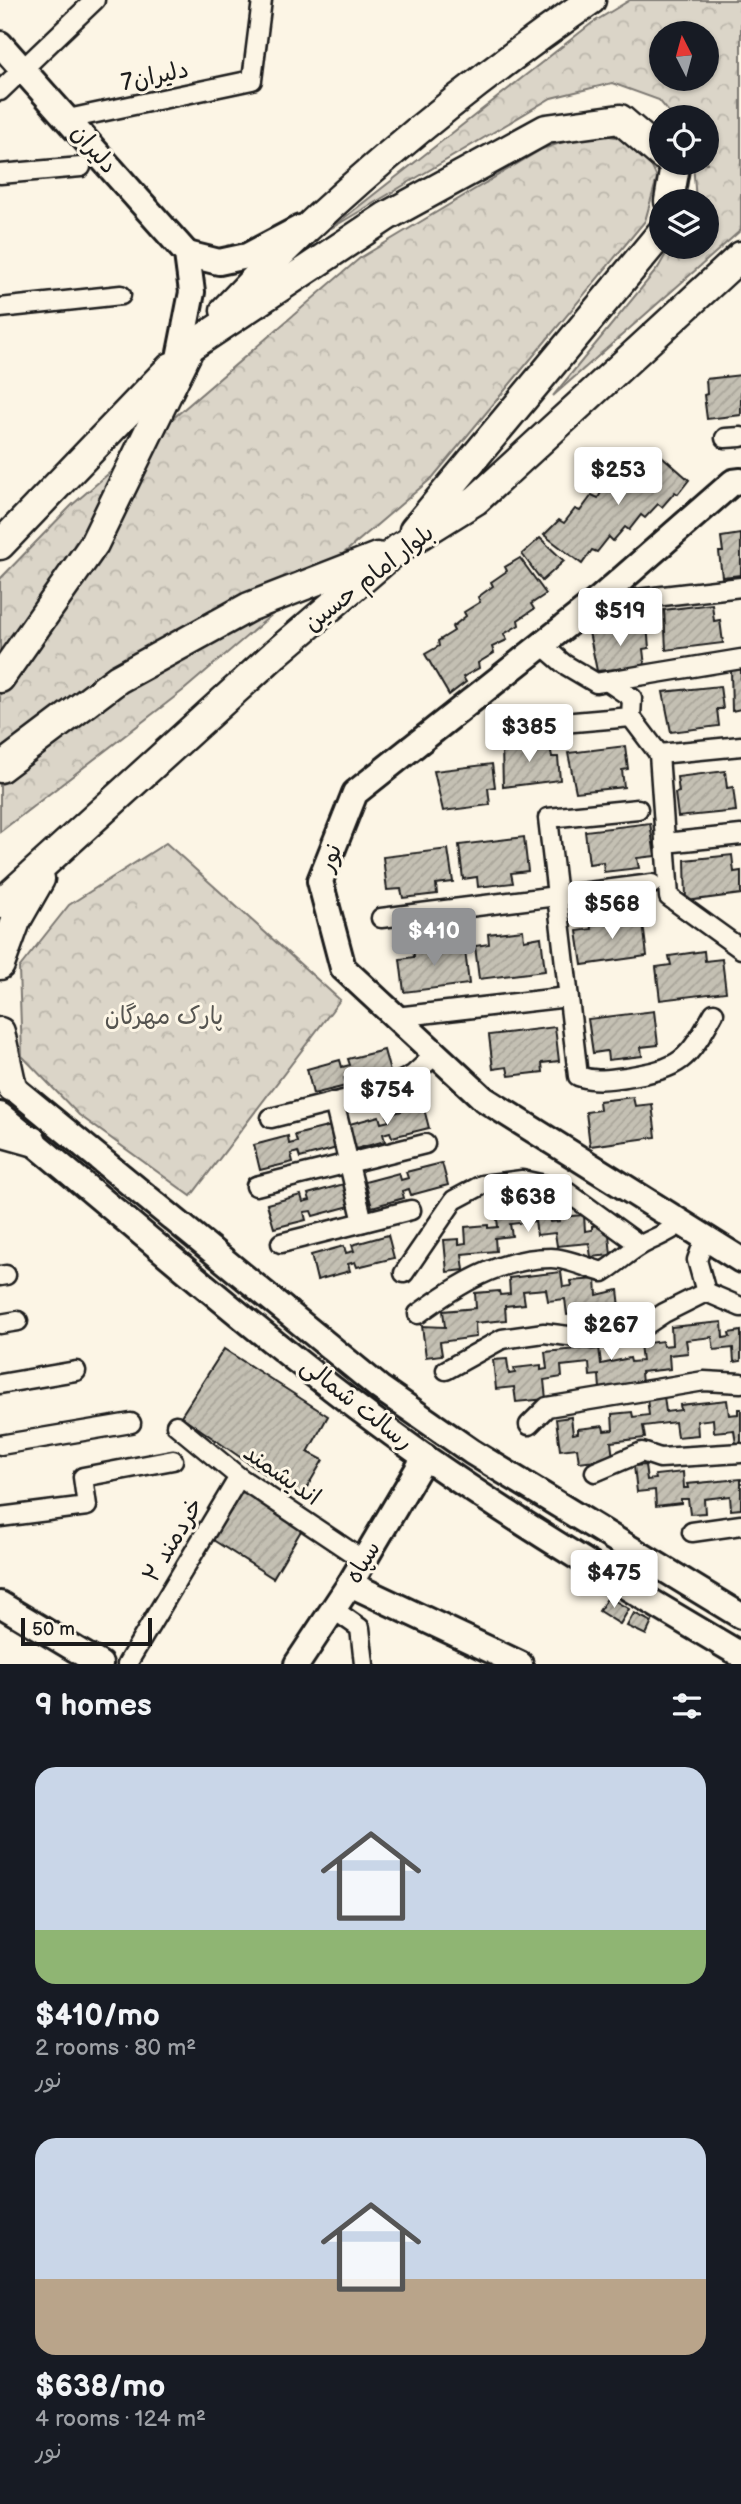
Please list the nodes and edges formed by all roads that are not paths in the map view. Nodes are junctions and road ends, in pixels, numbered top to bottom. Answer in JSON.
{"nodes":[{"id":1,"x":95,"y":0,"type":"edge"},
{"id":2,"x":262,"y":0,"type":"edge"},
{"id":3,"x":591,"y":0,"type":"edge"},
{"id":4,"x":0,"y":44,"type":"edge"},
{"id":5,"x":22,"y":67,"type":"junction"},
{"id":6,"x":0,"y":91,"type":"edge"},
{"id":7,"x":68,"y":119,"type":"junction"},
{"id":8,"x":649,"y":144,"type":"edge"},
{"id":9,"x":81,"y":167,"type":"dead end"},
{"id":10,"x":0,"y":174,"type":"edge"},
{"id":11,"x":315,"y":220,"type":"junction"},
{"id":12,"x":649,"y":248,"type":"edge"},
{"id":13,"x":187,"y":254,"type":"junction"},
{"id":14,"x":741,"y":256,"type":"edge"},
{"id":15,"x":121,"y":295,"type":"dead end"},
{"id":16,"x":0,"y":308,"type":"edge"},
{"id":17,"x":185,"y":353,"type":"junction"},
{"id":18,"x":741,"y":481,"type":"edge"},
{"id":19,"x":0,"y":545,"type":"edge"},
{"id":20,"x":399,"y":548,"type":"junction"},
{"id":21,"x":741,"y":587,"type":"edge"},
{"id":22,"x":628,"y":600,"type":"dead end"},
{"id":23,"x":542,"y":645,"type":"junction"},
{"id":24,"x":741,"y":659,"type":"edge"},
{"id":25,"x":0,"y":678,"type":"edge"},
{"id":26,"x":607,"y":681,"type":"junction"},
{"id":27,"x":631,"y":717,"type":"junction"},
{"id":28,"x":551,"y":724,"type":"dead end"},
{"id":29,"x":741,"y":746,"type":"edge"},
{"id":30,"x":659,"y":754,"type":"junction"},
{"id":31,"x":0,"y":768,"type":"edge"},
{"id":32,"x":638,"y":809,"type":"dead end"},
{"id":33,"x":741,"y":835,"type":"edge"},
{"id":34,"x":665,"y":843,"type":"junction"},
{"id":35,"x":52,"y":857,"type":"junction"},
{"id":36,"x":652,"y":884,"type":"dead end"},
{"id":37,"x":557,"y":896,"type":"junction"},
{"id":38,"x":0,"y":904,"type":"edge"},
{"id":39,"x":381,"y":918,"type":"dead end"},
{"id":40,"x":741,"y":949,"type":"edge"},
{"id":41,"x":0,"y":965,"type":"edge"},
{"id":42,"x":568,"y":997,"type":"junction"},
{"id":43,"x":714,"y":1013,"type":"dead end"},
{"id":44,"x":396,"y":1017,"type":"junction"},
{"id":45,"x":0,"y":1032,"type":"edge"},
{"id":46,"x":436,"y":1054,"type":"junction"},
{"id":47,"x":6,"y":1082,"type":"edge"},
{"id":48,"x":334,"y":1102,"type":"junction"},
{"id":49,"x":0,"y":1115,"type":"edge"},
{"id":50,"x":271,"y":1118,"type":"dead end"},
{"id":51,"x":0,"y":1132,"type":"edge"},
{"id":52,"x":32,"y":1141,"type":"junction"},
{"id":53,"x":425,"y":1144,"type":"dead end"},
{"id":54,"x":349,"y":1163,"type":"junction"},
{"id":55,"x":256,"y":1186,"type":"dead end"},
{"id":56,"x":411,"y":1210,"type":"dead end"},
{"id":57,"x":363,"y":1222,"type":"junction"},
{"id":58,"x":681,"y":1223,"type":"junction"},
{"id":59,"x":705,"y":1238,"type":"junction"},
{"id":60,"x":281,"y":1244,"type":"dead end"},
{"id":61,"x":640,"y":1245,"type":"junction"},
{"id":62,"x":741,"y":1261,"type":"edge"},
{"id":63,"x":404,"y":1273,"type":"dead end"},
{"id":64,"x":706,"y":1292,"type":"junction"},
{"id":65,"x":741,"y":1307,"type":"edge"},
{"id":66,"x":418,"y":1314,"type":"dead end"},
{"id":67,"x":446,"y":1370,"type":"dead end"},
{"id":68,"x":76,"y":1371,"type":"dead end"},
{"id":69,"x":741,"y":1383,"type":"edge"},
{"id":70,"x":0,"y":1384,"type":"edge"},
{"id":71,"x":131,"y":1423,"type":"dead end"},
{"id":72,"x":176,"y":1425,"type":"dead end"},
{"id":73,"x":529,"y":1426,"type":"dead end"},
{"id":74,"x":0,"y":1445,"type":"edge"},
{"id":75,"x":741,"y":1453,"type":"edge"},
{"id":76,"x":425,"y":1457,"type":"junction"},
{"id":77,"x":173,"y":1460,"type":"dead end"},
{"id":78,"x":595,"y":1472,"type":"dead end"},
{"id":79,"x":239,"y":1477,"type":"junction"},
{"id":80,"x":0,"y":1517,"type":"edge"},
{"id":81,"x":741,"y":1525,"type":"edge"},
{"id":82,"x":692,"y":1532,"type":"dead end"},
{"id":83,"x":363,"y":1560,"type":"junction"},
{"id":84,"x":359,"y":1589,"type":"junction"},
{"id":85,"x":697,"y":1589,"type":"junction"},
{"id":86,"x":741,"y":1597,"type":"edge"},
{"id":87,"x":0,"y":1604,"type":"edge"},
{"id":88,"x":333,"y":1609,"type":"junction"},
{"id":89,"x":741,"y":1616,"type":"edge"},
{"id":90,"x":741,"y":1655,"type":"edge"},
{"id":91,"x":100,"y":1664,"type":"edge"},
{"id":92,"x":127,"y":1664,"type":"edge"},
{"id":93,"x":297,"y":1664,"type":"edge"},
{"id":94,"x":364,"y":1664,"type":"edge"},
{"id":95,"x":520,"y":1664,"type":"edge"}],
"edges":[{"from":1,"to":5,"type":"street"},
{"from":2,"to":7,"type":"street","name":"دلیران7"},
{"from":3,"to":11,"type":"main road"},
{"from":4,"to":5,"type":"street","name":"دلیران"},
{"from":5,"to":6,"type":"street"},
{"from":5,"to":7,"type":"street","name":"دلیران"},
{"from":7,"to":13,"type":"street","name":"دلیران"},
{"from":8,"to":17,"type":"main road"},
{"from":9,"to":10,"type":"street"},
{"from":11,"to":13,"type":"street"},
{"from":11,"to":17,"type":"main road"},
{"from":12,"to":20,"type":"main road"},
{"from":13,"to":17,"type":"street"},
{"from":14,"to":20,"type":"main road","name":"بلوار امام حسین"},
{"from":15,"to":16,"type":"street"},
{"from":17,"to":19,"type":"main road"},
{"from":17,"to":25,"type":"main road"},
{"from":18,"to":23,"type":"street","name":"نور"},
{"from":20,"to":31,"type":"main road"},
{"from":20,"to":35,"type":"main road","name":"بلوار امام حسین"},
{"from":21,"to":22,"type":"street"},
{"from":23,"to":26,"type":"street"},
{"from":23,"to":44,"type":"street","name":"نور"},
{"from":24,"to":26,"type":"street"},
{"from":26,"to":27,"type":"street"},
{"from":27,"to":28,"type":"street"},
{"from":27,"to":30,"type":"street"},
{"from":29,"to":30,"type":"street"},
{"from":30,"to":34,"type":"street"},
{"from":32,"to":37,"type":"street"},
{"from":33,"to":34,"type":"street"},
{"from":34,"to":40,"type":"street"},
{"from":35,"to":38,"type":"main road","name":"بلوار امام حسین"},
{"from":35,"to":41,"type":"main road"},
{"from":36,"to":37,"type":"street"},
{"from":37,"to":39,"type":"street"},
{"from":37,"to":42,"type":"street"},
{"from":42,"to":43,"type":"street"},
{"from":42,"to":44,"type":"street"},
{"from":44,"to":46,"type":"street","name":"نور"},
{"from":45,"to":47,"type":"main road"},
{"from":46,"to":48,"type":"street"},
{"from":46,"to":58,"type":"street","name":"نور"},
{"from":47,"to":85,"type":"street","name":"رسالت شمالی"},
{"from":48,"to":50,"type":"street"},
{"from":48,"to":54,"type":"street"},
{"from":49,"to":52,"type":"street","name":"رسالت شمالی"},
{"from":51,"to":52,"type":"main road"},
{"from":52,"to":76,"type":"street","name":"رسالت شمالی"},
{"from":53,"to":54,"type":"street"},
{"from":54,"to":55,"type":"street"},
{"from":54,"to":57,"type":"street"},
{"from":56,"to":57,"type":"street"},
{"from":57,"to":60,"type":"street"},
{"from":58,"to":59,"type":"street","name":"نور"},
{"from":58,"to":61,"type":"street"},
{"from":59,"to":62,"type":"street","name":"نور"},
{"from":59,"to":64,"type":"street"},
{"from":61,"to":63,"type":"street"},
{"from":61,"to":66,"type":"street"},
{"from":64,"to":65,"type":"street"},
{"from":64,"to":67,"type":"street"},
{"from":68,"to":70,"type":"street"},
{"from":69,"to":73,"type":"street"},
{"from":71,"to":74,"type":"street"},
{"from":72,"to":79,"type":"street","name":"اندیشمند"},
{"from":75,"to":78,"type":"street"},
{"from":76,"to":83,"type":"street","name":"سپاه"},
{"from":76,"to":90,"type":"street","name":"رسالت شمالی"},
{"from":77,"to":80,"type":"street"},
{"from":79,"to":83,"type":"street","name":"اندیشمند"},
{"from":79,"to":92,"type":"street","name":"خردمند ۲"},
{"from":81,"to":82,"type":"street"},
{"from":83,"to":84,"type":"street","name":"سپاه"},
{"from":84,"to":88,"type":"street","name":"سپاه"},
{"from":84,"to":95,"type":"street"},
{"from":85,"to":86,"type":"street"},
{"from":85,"to":89,"type":"street","name":"رسالت شمالی"},
{"from":87,"to":91,"type":"street"},
{"from":88,"to":93,"type":"street","name":"سپاه"},
{"from":88,"to":94,"type":"street"}]}
